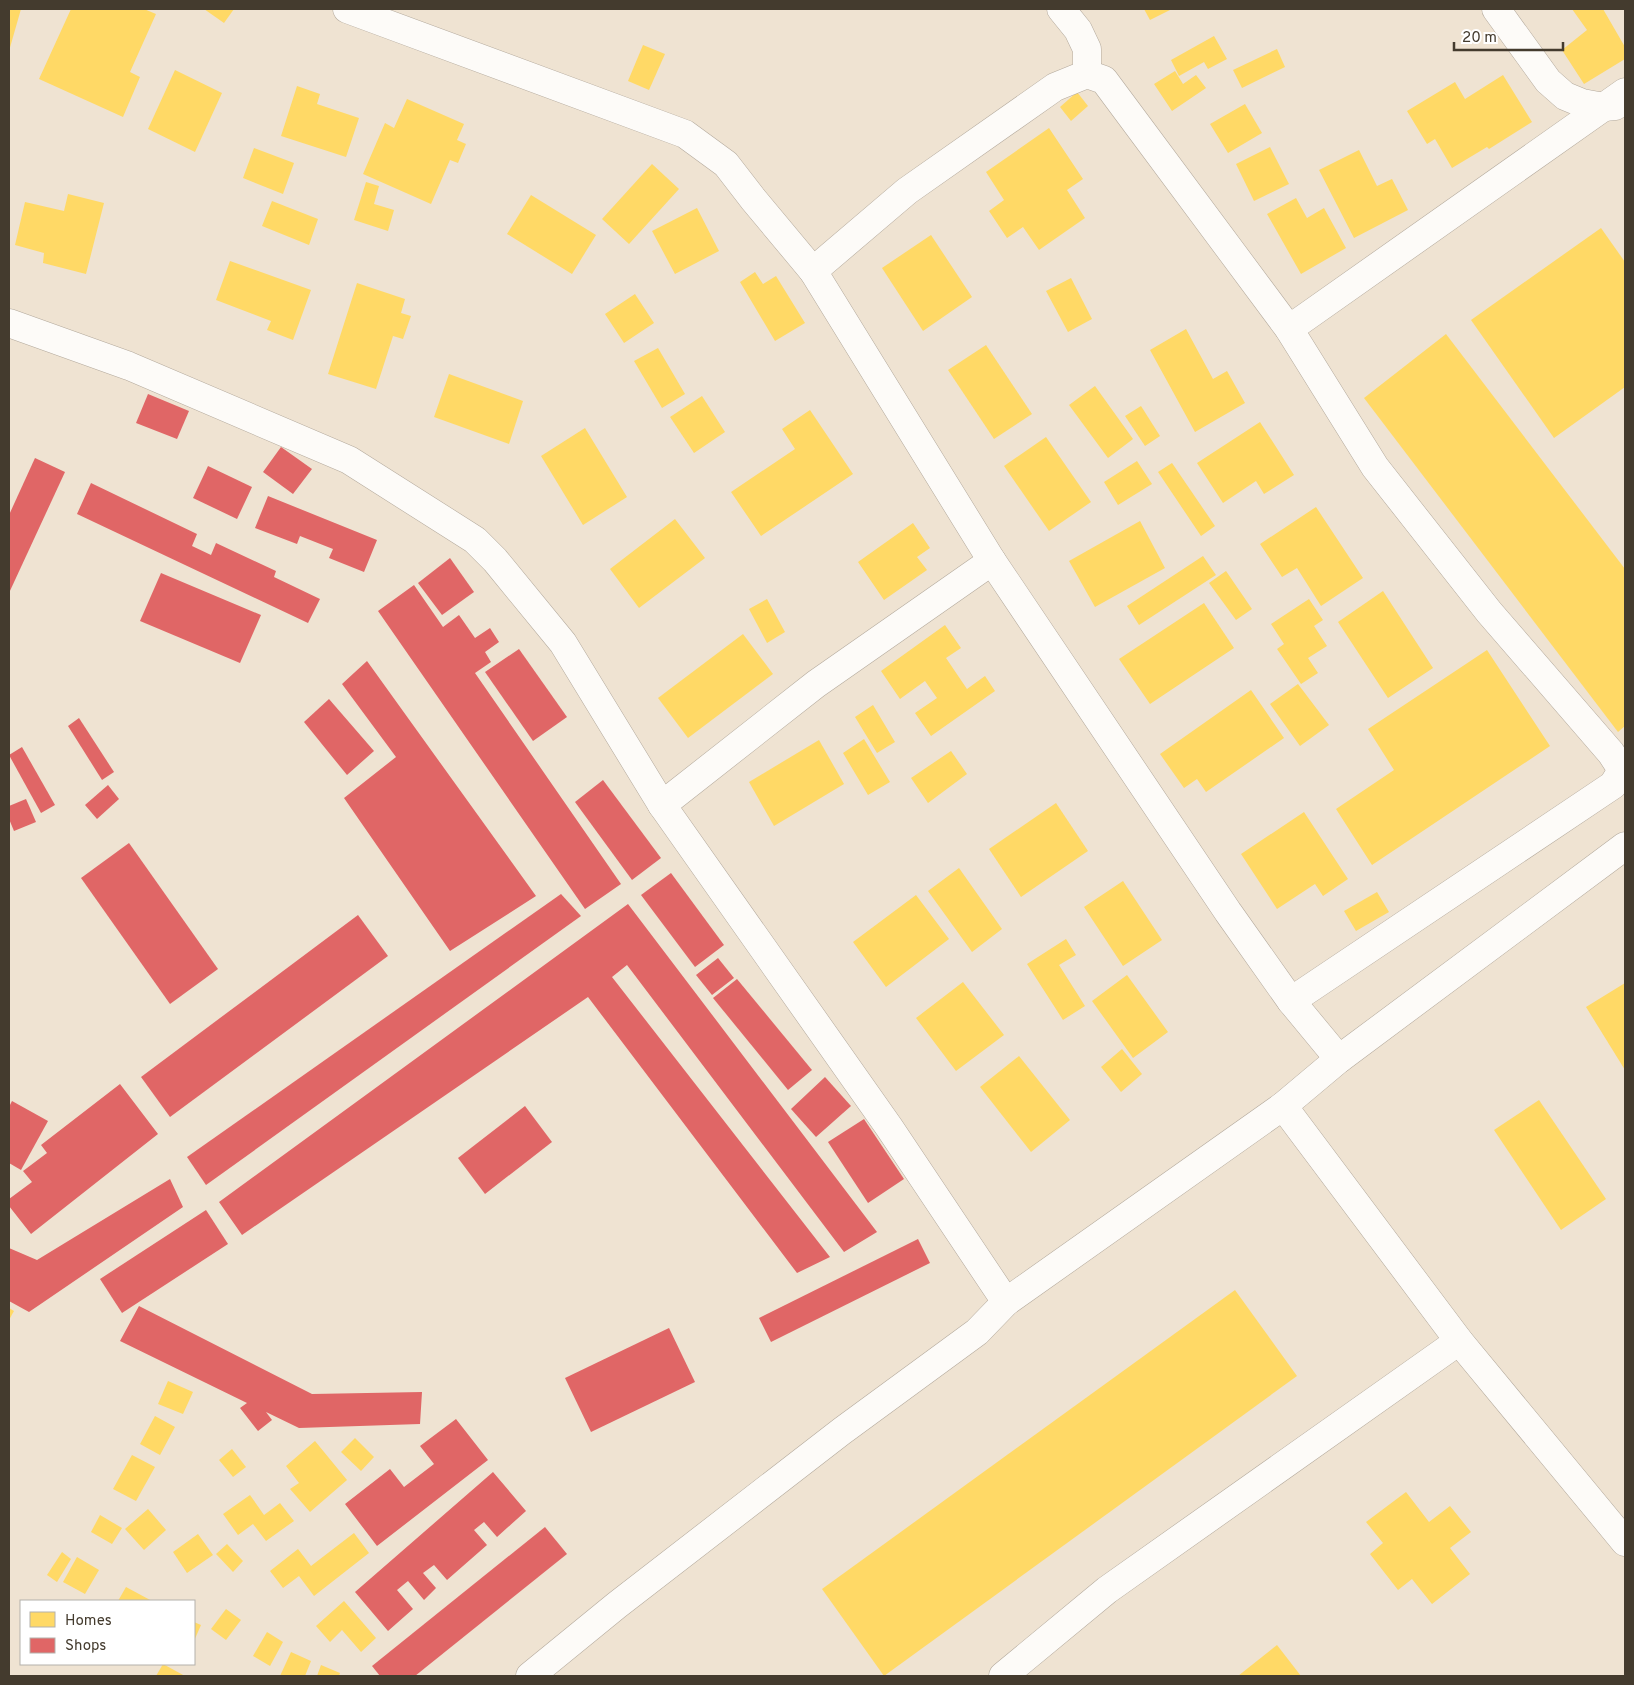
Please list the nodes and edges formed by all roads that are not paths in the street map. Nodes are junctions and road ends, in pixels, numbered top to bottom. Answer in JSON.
{"nodes":[{"id":1,"x":347,"y":9,"type":"edge"},
{"id":2,"x":1061,"y":9,"type":"edge"},
{"id":3,"x":1496,"y":9,"type":"edge"},
{"id":4,"x":1087,"y":74,"type":"junction"},
{"id":5,"x":1618,"y":101,"type":"edge"},
{"id":6,"x":813,"y":271,"type":"junction"},
{"id":7,"x":9,"y":323,"type":"edge"},
{"id":8,"x":1289,"y":329,"type":"junction"},
{"id":9,"x":992,"y":561,"type":"junction"},
{"id":10,"x":662,"y":805,"type":"junction"},
{"id":11,"x":1625,"y":846,"type":"edge"},
{"id":12,"x":1291,"y":1001,"type":"junction"},
{"id":13,"x":1339,"y":1059,"type":"junction"},
{"id":14,"x":1283,"y":1106,"type":"junction"},
{"id":15,"x":1006,"y":1302,"type":"junction"},
{"id":16,"x":1459,"y":1340,"type":"junction"},
{"id":17,"x":1625,"y":1542,"type":"edge"},
{"id":18,"x":530,"y":1676,"type":"edge"},
{"id":19,"x":1003,"y":1676,"type":"edge"}],
"edges":[{"from":1,"to":6,"type":"street"},
{"from":2,"to":4,"type":"street"},
{"from":3,"to":5,"type":"street"},
{"from":4,"to":6,"type":"street"},
{"from":4,"to":8,"type":"street"},
{"from":5,"to":8,"type":"street"},
{"from":6,"to":9,"type":"street"},
{"from":7,"to":10,"type":"street"},
{"from":8,"to":12,"type":"street"},
{"from":9,"to":10,"type":"street"},
{"from":9,"to":12,"type":"street"},
{"from":10,"to":15,"type":"street"},
{"from":11,"to":13,"type":"street"},
{"from":12,"to":13,"type":"street"},
{"from":13,"to":14,"type":"street"},
{"from":14,"to":15,"type":"street"},
{"from":14,"to":16,"type":"street"},
{"from":15,"to":18,"type":"street"},
{"from":16,"to":17,"type":"street"},
{"from":16,"to":19,"type":"street"}]}
